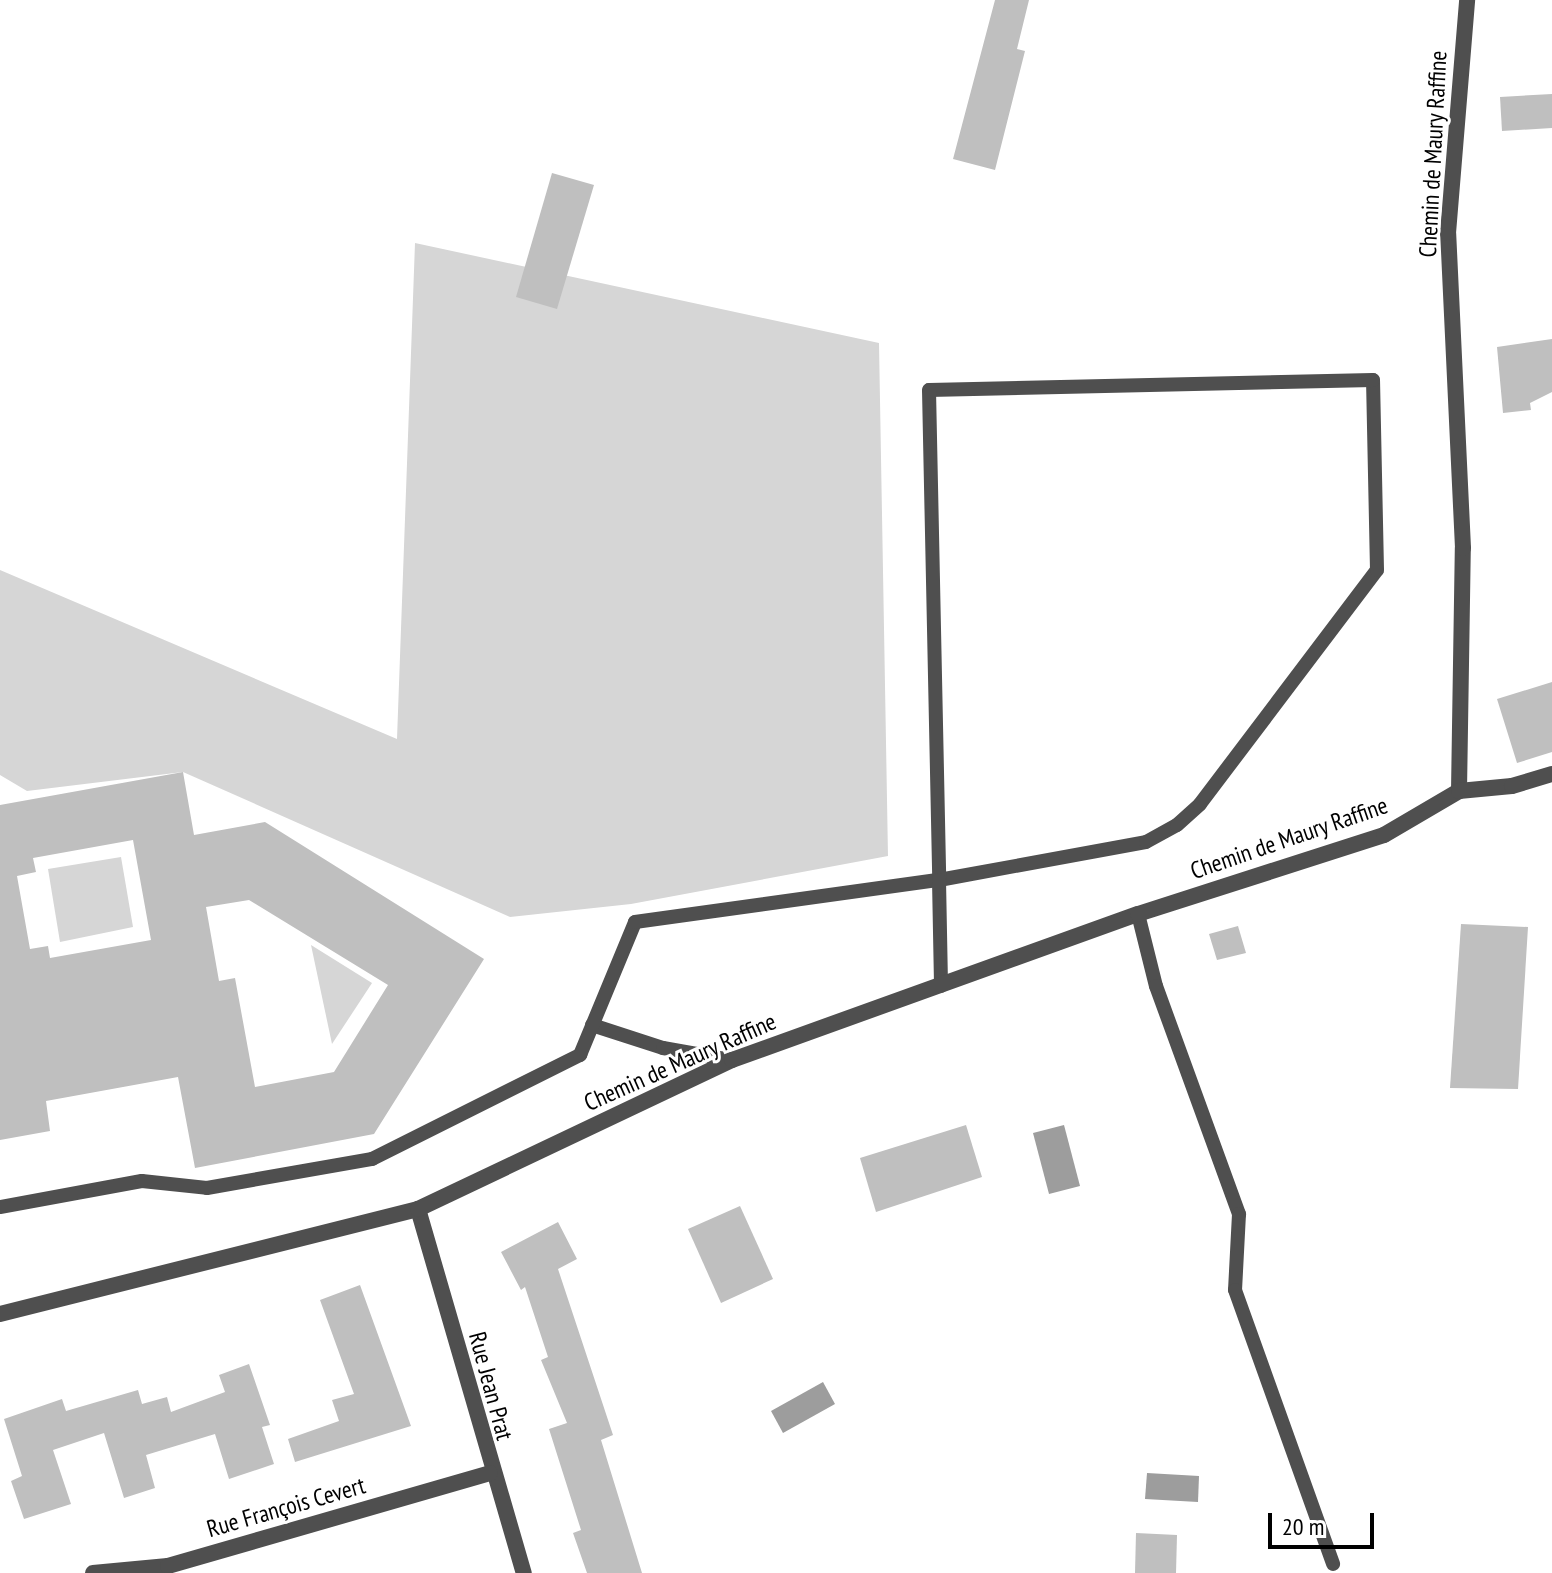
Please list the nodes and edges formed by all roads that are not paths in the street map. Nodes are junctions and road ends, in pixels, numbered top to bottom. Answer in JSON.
{"nodes":[{"id":1,"x":1467,"y":0,"type":"edge"},
{"id":2,"x":1552,"y":774,"type":"edge"},
{"id":3,"x":1459,"y":791,"type":"junction"},
{"id":4,"x":939,"y":880,"type":"junction"},
{"id":5,"x":1138,"y":914,"type":"junction"},
{"id":6,"x":941,"y":986,"type":"junction"},
{"id":7,"x":592,"y":1025,"type":"junction"},
{"id":8,"x":732,"y":1060,"type":"junction"},
{"id":9,"x":0,"y":1207,"type":"edge"},
{"id":10,"x":418,"y":1209,"type":"junction"},
{"id":11,"x":0,"y":1314,"type":"edge"},
{"id":12,"x":490,"y":1473,"type":"junction"},
{"id":13,"x":1333,"y":1564,"type":"dead end"},
{"id":14,"x":93,"y":1573,"type":"edge"},
{"id":15,"x":524,"y":1573,"type":"edge"}],
"edges":[{"from":1,"to":3,"type":"street","name":"Chemin de Maury Raffine"},
{"from":2,"to":3,"type":"street","name":"Chemin de Maury Raffine"},
{"from":3,"to":5,"type":"street","name":"Chemin de Maury Raffine"},
{"from":4,"to":4,"type":"lane"},
{"from":4,"to":6,"type":"lane"},
{"from":4,"to":7,"type":"lane"},
{"from":5,"to":6,"type":"street","name":"Chemin de Maury Raffine"},
{"from":5,"to":13,"type":"lane"},
{"from":6,"to":8,"type":"street","name":"Chemin de Maury Raffine"},
{"from":7,"to":8,"type":"lane"},
{"from":7,"to":9,"type":"lane"},
{"from":8,"to":10,"type":"street","name":"Chemin de Maury Raffine"},
{"from":10,"to":11,"type":"street","name":"Chemin de Maury Raffine"},
{"from":10,"to":12,"type":"street","name":"Rue Jean Prat"},
{"from":12,"to":14,"type":"street","name":"Rue François Cevert"},
{"from":12,"to":15,"type":"street","name":"Rue Jean Prat"}]}
